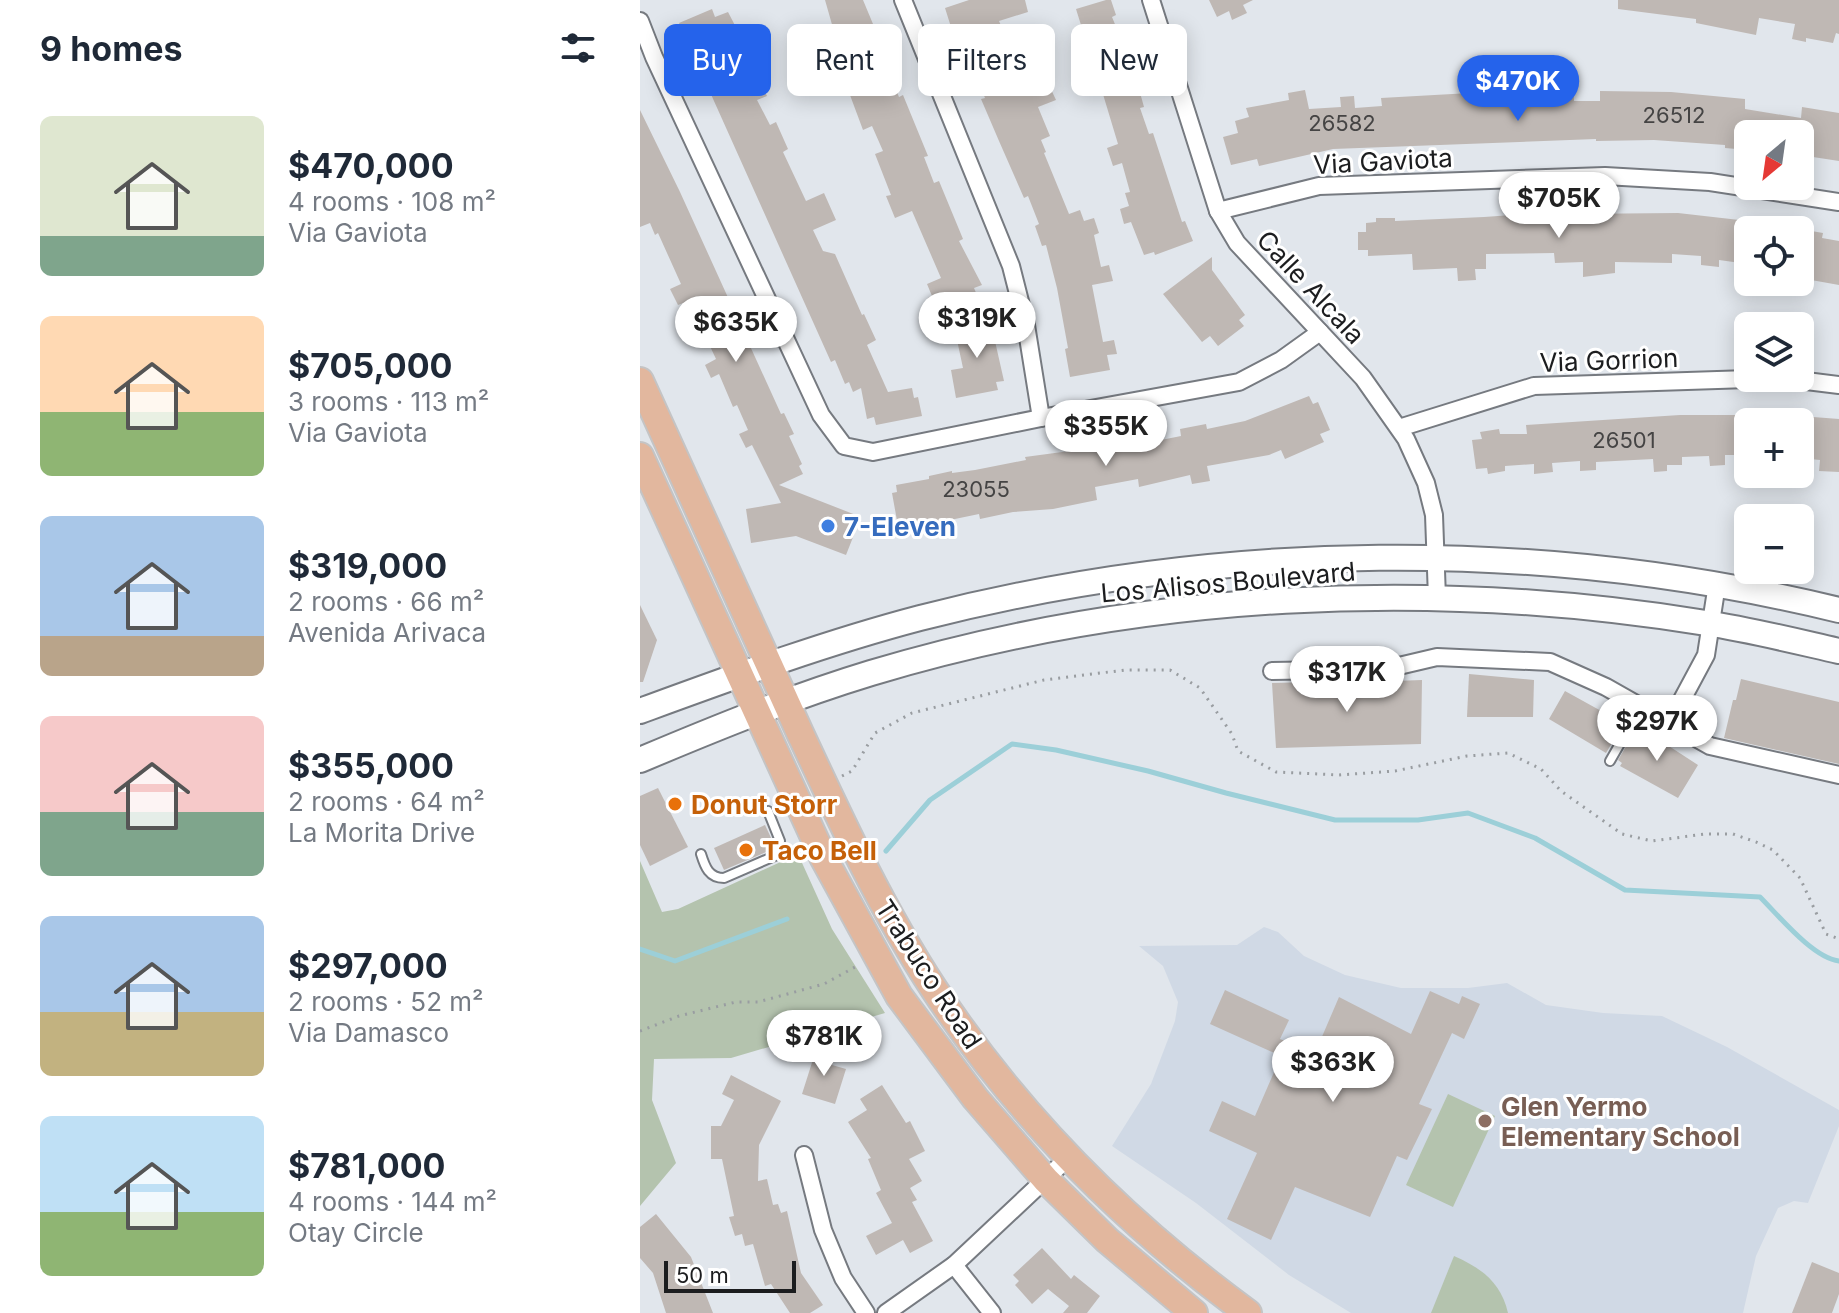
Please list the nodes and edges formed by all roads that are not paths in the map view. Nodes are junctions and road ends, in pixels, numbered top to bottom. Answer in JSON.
{"nodes":[{"id":1,"x":903,"y":0,"type":"edge"},
{"id":2,"x":1151,"y":0,"type":"edge"},
{"id":3,"x":640,"y":21,"type":"edge"},
{"id":4,"x":1839,"y":202,"type":"edge"},
{"id":5,"x":1218,"y":211,"type":"junction"},
{"id":6,"x":1320,"y":332,"type":"junction"},
{"id":7,"x":1734,"y":379,"type":"edge"},
{"id":8,"x":640,"y":381,"type":"edge"},
{"id":9,"x":1814,"y":382,"type":"edge"},
{"id":10,"x":1839,"y":385,"type":"edge"},
{"id":11,"x":1041,"y":418,"type":"junction"},
{"id":12,"x":1399,"y":428,"type":"junction"},
{"id":13,"x":640,"y":456,"type":"edge"},
{"id":14,"x":1437,"y":557,"type":"junction"},
{"id":15,"x":1717,"y":584,"type":"junction"},
{"id":16,"x":1437,"y":598,"type":"junction"},
{"id":17,"x":1839,"y":610,"type":"edge"},
{"id":18,"x":1710,"y":624,"type":"junction"},
{"id":19,"x":1839,"y":651,"type":"edge"},
{"id":20,"x":768,"y":663,"type":"junction"},
{"id":21,"x":1272,"y":671,"type":"dead end"},
{"id":22,"x":739,"y":674,"type":"junction"},
{"id":23,"x":786,"y":702,"type":"junction"},
{"id":24,"x":1641,"y":707,"type":"junction"},
{"id":25,"x":640,"y":711,"type":"edge"},
{"id":26,"x":756,"y":711,"type":"junction"},
{"id":27,"x":1669,"y":724,"type":"junction"},
{"id":28,"x":640,"y":760,"type":"edge"},
{"id":29,"x":1610,"y":761,"type":"dead end"},
{"id":30,"x":1839,"y":775,"type":"edge"},
{"id":31,"x":768,"y":811,"type":"dead end"},
{"id":32,"x":701,"y":854,"type":"dead end"},
{"id":33,"x":804,"y":1155,"type":"dead end"},
{"id":34,"x":1069,"y":1157,"type":"junction"},
{"id":35,"x":1046,"y":1180,"type":"junction"},
{"id":36,"x":954,"y":1265,"type":"junction"},
{"id":37,"x":866,"y":1313,"type":"edge"},
{"id":38,"x":886,"y":1313,"type":"edge"},
{"id":39,"x":992,"y":1313,"type":"edge"},
{"id":40,"x":1194,"y":1313,"type":"edge"},
{"id":41,"x":1248,"y":1313,"type":"edge"}],
"edges":[{"from":1,"to":11,"type":"street"},
{"from":2,"to":5,"type":"street","name":"Calle Alcala"},
{"from":3,"to":11,"type":"street"},
{"from":4,"to":5,"type":"street","name":"Via Gaviota"},
{"from":5,"to":6,"type":"street","name":"Calle Alcala"},
{"from":6,"to":11,"type":"street"},
{"from":6,"to":12,"type":"street","name":"Calle Alcala"},
{"from":7,"to":12,"type":"street","name":"Via Gorrion"},
{"from":8,"to":20,"type":"main road","name":"Trabuco Road"},
{"from":9,"to":10,"type":"street","name":"Via Gorrion"},
{"from":12,"to":14,"type":"street","name":"Calle Alcala"},
{"from":13,"to":22,"type":"main road","name":"Trabuco Road"},
{"from":14,"to":15,"type":"main road","name":"Los Alisos Boulevard"},
{"from":14,"to":16,"type":"street","name":"Calle Alcala"},
{"from":14,"to":20,"type":"main road","name":"Los Alisos Boulevard"},
{"from":15,"to":17,"type":"main road","name":"Los Alisos Boulevard"},
{"from":15,"to":18,"type":"street"},
{"from":16,"to":18,"type":"main road","name":"Los Alisos Boulevard"},
{"from":16,"to":23,"type":"main road","name":"Los Alisos Boulevard"},
{"from":18,"to":19,"type":"main road","name":"Los Alisos Boulevard"},
{"from":18,"to":27,"type":"street"},
{"from":20,"to":22,"type":"main road","name":"Los Alisos Boulevard"},
{"from":20,"to":23,"type":"main road","name":"Trabuco Road"},
{"from":21,"to":24,"type":"street"},
{"from":22,"to":25,"type":"main road","name":"Los Alisos Boulevard"},
{"from":22,"to":26,"type":"main road","name":"Trabuco Road"},
{"from":23,"to":26,"type":"main road","name":"Los Alisos Boulevard"},
{"from":23,"to":34,"type":"main road","name":"Trabuco Road"},
{"from":24,"to":27,"type":"street"},
{"from":24,"to":29,"type":"lane"},
{"from":26,"to":28,"type":"main road","name":"Los Alisos Boulevard"},
{"from":26,"to":35,"type":"main road","name":"Trabuco Road"},
{"from":27,"to":30,"type":"street"},
{"from":31,"to":32,"type":"lane"},
{"from":33,"to":37,"type":"street"},
{"from":34,"to":35,"type":"street"},
{"from":34,"to":41,"type":"main road","name":"Trabuco Road"},
{"from":35,"to":36,"type":"street"},
{"from":35,"to":40,"type":"main road","name":"Trabuco Road"},
{"from":36,"to":38,"type":"street"},
{"from":36,"to":39,"type":"street"}]}
